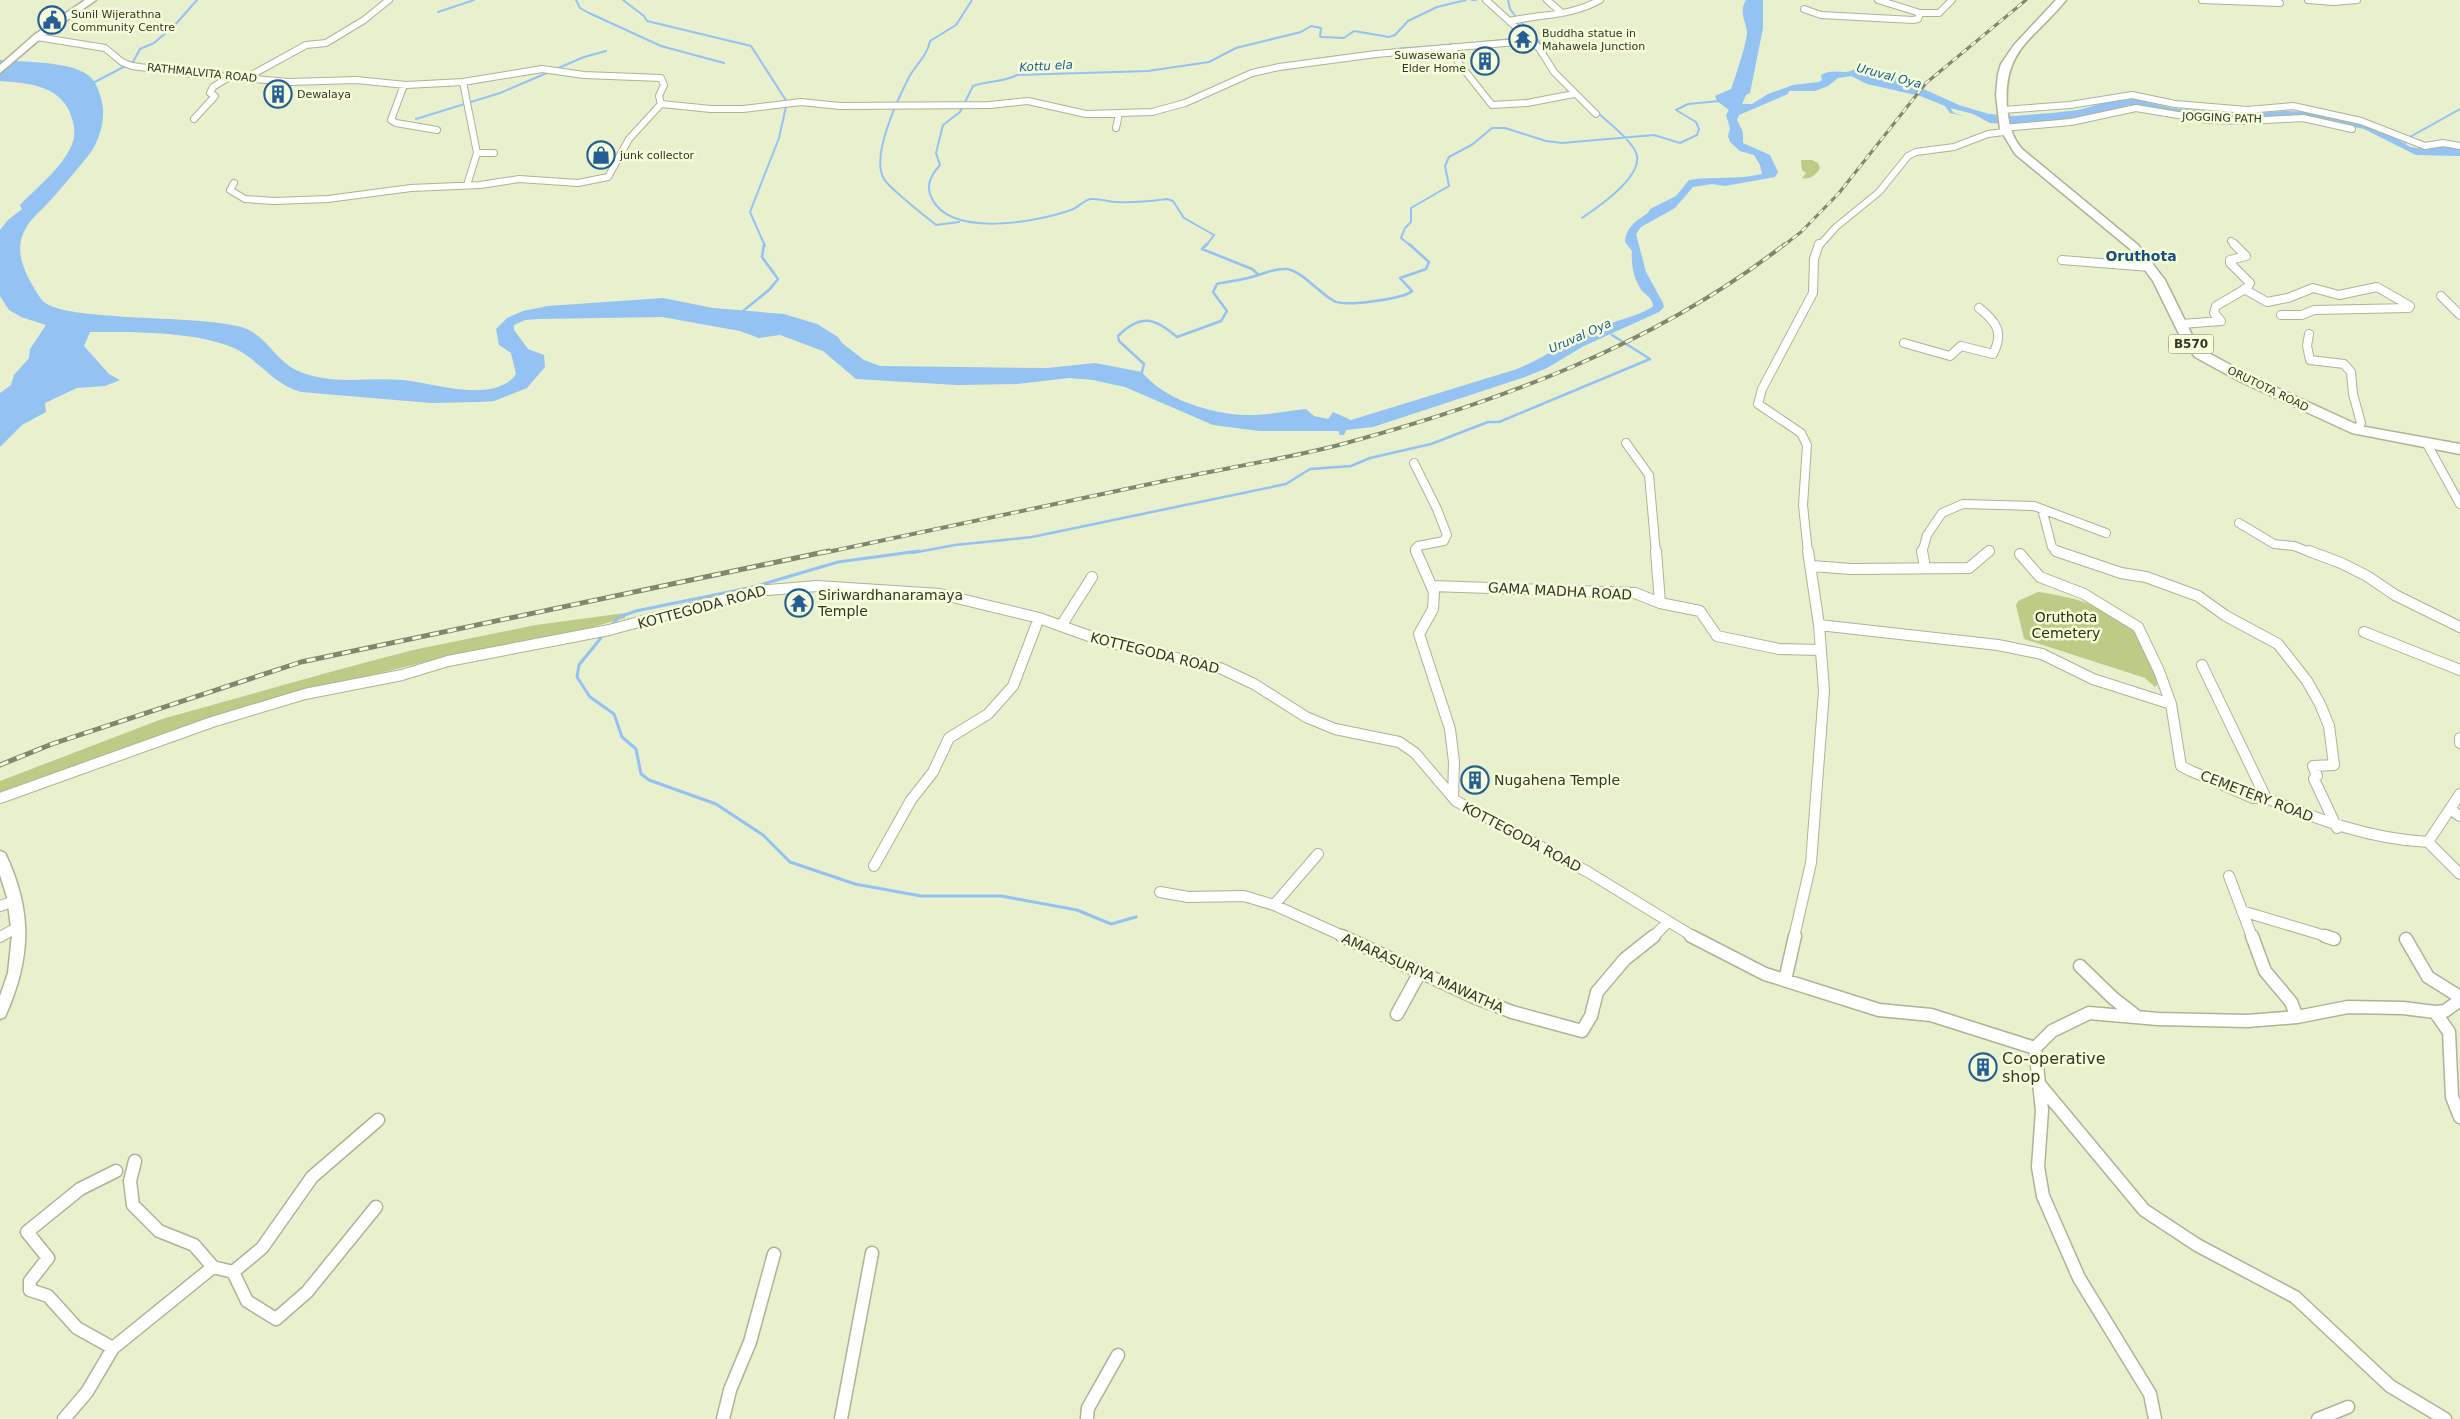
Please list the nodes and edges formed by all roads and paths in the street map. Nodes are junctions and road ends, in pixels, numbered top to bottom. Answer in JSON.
{"nodes":[{"id":1,"x":91,"y":0,"type":"edge"},
{"id":2,"x":389,"y":0,"type":"edge"},
{"id":3,"x":1486,"y":0,"type":"edge"},
{"id":4,"x":1547,"y":0,"type":"edge"},
{"id":5,"x":1600,"y":0,"type":"edge"},
{"id":6,"x":1878,"y":0,"type":"edge"},
{"id":7,"x":1952,"y":0,"type":"edge"},
{"id":8,"x":2061,"y":0,"type":"edge"},
{"id":9,"x":2202,"y":0,"type":"edge"},
{"id":10,"x":2275,"y":0,"type":"edge"},
{"id":11,"x":2308,"y":0,"type":"edge"},
{"id":12,"x":2359,"y":0,"type":"edge"},
{"id":13,"x":1804,"y":9,"type":"dead end"},
{"id":14,"x":1562,"y":13,"type":"junction"},
{"id":15,"x":1920,"y":13,"type":"junction"},
{"id":16,"x":1510,"y":21,"type":"junction"},
{"id":17,"x":37,"y":37,"type":"junction"},
{"id":18,"x":1528,"y":39,"type":"junction"},
{"id":19,"x":1453,"y":47,"type":"junction"},
{"id":20,"x":0,"y":70,"type":"edge"},
{"id":21,"x":229,"y":77,"type":"junction"},
{"id":22,"x":246,"y":78,"type":"junction"},
{"id":23,"x":463,"y":82,"type":"junction"},
{"id":24,"x":404,"y":85,"type":"junction"},
{"id":25,"x":1574,"y":94,"type":"junction"},
{"id":26,"x":661,"y":104,"type":"junction"},
{"id":27,"x":2002,"y":111,"type":"junction"},
{"id":28,"x":1119,"y":114,"type":"junction"},
{"id":29,"x":1596,"y":114,"type":"dead end"},
{"id":30,"x":194,"y":119,"type":"dead end"},
{"id":31,"x":1116,"y":128,"type":"dead end"},
{"id":32,"x":2003,"y":129,"type":"junction"},
{"id":33,"x":2352,"y":129,"type":"dead end"},
{"id":34,"x":437,"y":130,"type":"dead end"},
{"id":35,"x":2460,"y":146,"type":"edge"},
{"id":36,"x":494,"y":153,"type":"dead end"},
{"id":37,"x":477,"y":154,"type":"junction"},
{"id":38,"x":234,"y":183,"type":"dead end"},
{"id":39,"x":467,"y":185,"type":"junction"},
{"id":40,"x":2231,"y":242,"type":"dead end"},
{"id":41,"x":2062,"y":260,"type":"dead end"},
{"id":42,"x":2150,"y":267,"type":"junction"},
{"id":43,"x":2244,"y":289,"type":"junction"},
{"id":44,"x":2441,"y":296,"type":"dead end"},
{"id":45,"x":1978,"y":308,"type":"dead end"},
{"id":46,"x":2281,"y":315,"type":"dead end"},
{"id":47,"x":2460,"y":315,"type":"edge"},
{"id":48,"x":2182,"y":324,"type":"junction"},
{"id":49,"x":2309,"y":334,"type":"dead end"},
{"id":50,"x":1904,"y":343,"type":"dead end"},
{"id":51,"x":2357,"y":430,"type":"junction"},
{"id":52,"x":1626,"y":443,"type":"dead end"},
{"id":53,"x":2427,"y":444,"type":"junction"},
{"id":54,"x":2460,"y":449,"type":"edge"},
{"id":55,"x":1414,"y":463,"type":"dead end"},
{"id":56,"x":2460,"y":504,"type":"edge"},
{"id":57,"x":2042,"y":509,"type":"junction"},
{"id":58,"x":2239,"y":522,"type":"dead end"},
{"id":59,"x":2106,"y":533,"type":"dead end"},
{"id":60,"x":1989,"y":551,"type":"dead end"},
{"id":61,"x":2020,"y":554,"type":"dead end"},
{"id":62,"x":1812,"y":566,"type":"junction"},
{"id":63,"x":1926,"y":567,"type":"junction"},
{"id":64,"x":1092,"y":577,"type":"dead end"},
{"id":65,"x":1432,"y":586,"type":"junction"},
{"id":66,"x":1660,"y":603,"type":"junction"},
{"id":67,"x":1039,"y":618,"type":"junction"},
{"id":68,"x":1819,"y":625,"type":"junction"},
{"id":69,"x":1061,"y":626,"type":"junction"},
{"id":70,"x":2460,"y":627,"type":"edge"},
{"id":71,"x":2364,"y":632,"type":"dead end"},
{"id":72,"x":1821,"y":650,"type":"junction"},
{"id":73,"x":2202,"y":665,"type":"dead end"},
{"id":74,"x":2460,"y":670,"type":"edge"},
{"id":75,"x":2171,"y":704,"type":"junction"},
{"id":76,"x":2460,"y":738,"type":"edge"},
{"id":77,"x":2460,"y":743,"type":"edge"},
{"id":78,"x":2460,"y":794,"type":"edge"},
{"id":79,"x":1453,"y":797,"type":"junction"},
{"id":80,"x":0,"y":798,"type":"edge"},
{"id":81,"x":2266,"y":798,"type":"junction"},
{"id":82,"x":2450,"y":809,"type":"junction"},
{"id":83,"x":2460,"y":816,"type":"edge"},
{"id":84,"x":2337,"y":828,"type":"junction"},
{"id":85,"x":2428,"y":842,"type":"junction"},
{"id":86,"x":1318,"y":854,"type":"dead end"},
{"id":87,"x":0,"y":857,"type":"edge"},
{"id":88,"x":874,"y":866,"type":"dead end"},
{"id":89,"x":2460,"y":874,"type":"edge"},
{"id":90,"x":2230,"y":876,"type":"dead end"},
{"id":91,"x":1160,"y":892,"type":"dead end"},
{"id":92,"x":14,"y":902,"type":"junction"},
{"id":93,"x":1274,"y":905,"type":"junction"},
{"id":94,"x":0,"y":906,"type":"edge"},
{"id":95,"x":2242,"y":911,"type":"junction"},
{"id":96,"x":1668,"y":922,"type":"junction"},
{"id":97,"x":18,"y":927,"type":"junction"},
{"id":98,"x":0,"y":937,"type":"edge"},
{"id":99,"x":2334,"y":939,"type":"dead end"},
{"id":100,"x":2406,"y":939,"type":"dead end"},
{"id":101,"x":2080,"y":966,"type":"dead end"},
{"id":102,"x":1419,"y":974,"type":"junction"},
{"id":103,"x":1785,"y":980,"type":"junction"},
{"id":104,"x":2460,"y":998,"type":"edge"},
{"id":105,"x":0,"y":1012,"type":"edge"},
{"id":106,"x":2435,"y":1012,"type":"junction"},
{"id":107,"x":1397,"y":1014,"type":"dead end"},
{"id":108,"x":2137,"y":1017,"type":"junction"},
{"id":109,"x":2297,"y":1017,"type":"junction"},
{"id":110,"x":2035,"y":1048,"type":"junction"},
{"id":111,"x":2040,"y":1085,"type":"junction"},
{"id":112,"x":2459,"y":1114,"type":"edge"},
{"id":113,"x":378,"y":1120,"type":"dead end"},
{"id":114,"x":135,"y":1161,"type":"dead end"},
{"id":115,"x":116,"y":1171,"type":"dead end"},
{"id":116,"x":376,"y":1206,"type":"dead end"},
{"id":117,"x":872,"y":1253,"type":"dead end"},
{"id":118,"x":774,"y":1254,"type":"dead end"},
{"id":119,"x":213,"y":1268,"type":"junction"},
{"id":120,"x":233,"y":1272,"type":"junction"},
{"id":121,"x":113,"y":1348,"type":"junction"},
{"id":122,"x":1118,"y":1355,"type":"dead end"},
{"id":123,"x":2348,"y":1407,"type":"dead end"},
{"id":124,"x":64,"y":1419,"type":"edge"},
{"id":125,"x":723,"y":1419,"type":"edge"},
{"id":126,"x":841,"y":1419,"type":"edge"},
{"id":127,"x":1087,"y":1419,"type":"edge"},
{"id":128,"x":2155,"y":1419,"type":"edge"},
{"id":129,"x":2318,"y":1419,"type":"edge"},
{"id":130,"x":2445,"y":1419,"type":"edge"}],
"edges":[{"from":1,"to":17,"type":"main road"},
{"from":2,"to":22,"type":"street"},
{"from":3,"to":16,"type":"street"},
{"from":4,"to":14,"type":"street"},
{"from":5,"to":14,"type":"street"},
{"from":6,"to":15,"type":"street"},
{"from":7,"to":15,"type":"street"},
{"from":8,"to":27,"type":"main road"},
{"from":9,"to":10,"type":"street"},
{"from":11,"to":12,"type":"street"},
{"from":13,"to":15,"type":"street"},
{"from":14,"to":16,"type":"street"},
{"from":16,"to":18,"type":"street"},
{"from":17,"to":20,"type":"main road"},
{"from":17,"to":21,"type":"street","name":"RATHMALVITA ROAD"},
{"from":18,"to":19,"type":"street"},
{"from":18,"to":25,"type":"street"},
{"from":19,"to":25,"type":"street"},
{"from":19,"to":28,"type":"street"},
{"from":21,"to":22,"type":"street","name":"RATHMALVITA ROAD"},
{"from":21,"to":30,"type":"street"},
{"from":22,"to":24,"type":"street","name":"RATHMALVITA ROAD"},
{"from":23,"to":24,"type":"street","name":"RATHMALVITA ROAD"},
{"from":23,"to":26,"type":"street","name":"RATHMALVITA ROAD"},
{"from":23,"to":37,"type":"street"},
{"from":24,"to":34,"type":"street"},
{"from":25,"to":29,"type":"street"},
{"from":26,"to":28,"type":"street"},
{"from":26,"to":39,"type":"street"},
{"from":27,"to":32,"type":"main road"},
{"from":27,"to":35,"type":"street"},
{"from":28,"to":31,"type":"street"},
{"from":32,"to":33,"type":"street","name":"JOGGING PATH"},
{"from":32,"to":42,"type":"main road","name":"ORUTOTA ROAD","number":"B570"},
{"from":32,"to":62,"type":"street","name":"JOGGING PATH"},
{"from":36,"to":37,"type":"street"},
{"from":37,"to":39,"type":"street"},
{"from":38,"to":39,"type":"street"},
{"from":40,"to":43,"type":"street"},
{"from":41,"to":42,"type":"street"},
{"from":42,"to":48,"type":"main road","name":"ORUTOTA ROAD","number":"B570"},
{"from":43,"to":46,"type":"street"},
{"from":43,"to":48,"type":"street"},
{"from":44,"to":47,"type":"street"},
{"from":45,"to":50,"type":"street"},
{"from":48,"to":51,"type":"main road","name":"ORUTOTA ROAD","number":"B570"},
{"from":49,"to":51,"type":"street"},
{"from":51,"to":53,"type":"main road","name":"ORUTOTA ROAD","number":"B570"},
{"from":52,"to":66,"type":"street"},
{"from":53,"to":54,"type":"main road","name":"ORUTOTA ROAD","number":"B570"},
{"from":53,"to":56,"type":"street"},
{"from":55,"to":65,"type":"street"},
{"from":57,"to":59,"type":"street"},
{"from":57,"to":63,"type":"street"},
{"from":57,"to":84,"type":"street"},
{"from":58,"to":70,"type":"street"},
{"from":60,"to":63,"type":"street"},
{"from":61,"to":75,"type":"street"},
{"from":62,"to":63,"type":"street"},
{"from":62,"to":68,"type":"street"},
{"from":64,"to":69,"type":"street"},
{"from":65,"to":66,"type":"street","name":"GAMA MADHA ROAD"},
{"from":65,"to":79,"type":"street"},
{"from":66,"to":72,"type":"street","name":"GAMA MADHA ROAD"},
{"from":67,"to":69,"type":"street","name":"KOTTEGODA ROAD"},
{"from":67,"to":80,"type":"street","name":"KOTTEGODA ROAD"},
{"from":67,"to":88,"type":"street"},
{"from":68,"to":72,"type":"street"},
{"from":68,"to":75,"type":"street"},
{"from":69,"to":79,"type":"street","name":"KOTTEGODA ROAD"},
{"from":71,"to":74,"type":"street"},
{"from":72,"to":103,"type":"street"},
{"from":73,"to":81,"type":"street"},
{"from":75,"to":81,"type":"street","name":"CEMETERY ROAD"},
{"from":76,"to":77,"type":"street"},
{"from":78,"to":82,"type":"street"},
{"from":79,"to":96,"type":"street","name":"KOTTEGODA ROAD"},
{"from":81,"to":84,"type":"street","name":"CEMETERY ROAD"},
{"from":82,"to":83,"type":"street"},
{"from":82,"to":85,"type":"street"},
{"from":84,"to":85,"type":"street","name":"CEMETERY ROAD"},
{"from":85,"to":89,"type":"street"},
{"from":86,"to":93,"type":"street"},
{"from":87,"to":92,"type":"street"},
{"from":90,"to":95,"type":"street"},
{"from":91,"to":93,"type":"street","name":"AMARASURIYA MAWATHA"},
{"from":92,"to":94,"type":"street"},
{"from":92,"to":97,"type":"street"},
{"from":93,"to":102,"type":"street","name":"AMARASURIYA MAWATHA"},
{"from":95,"to":99,"type":"street"},
{"from":95,"to":109,"type":"street"},
{"from":96,"to":102,"type":"street","name":"AMARASURIYA MAWATHA"},
{"from":96,"to":103,"type":"street","name":"KOTTEGODA ROAD"},
{"from":97,"to":98,"type":"street"},
{"from":97,"to":105,"type":"street"},
{"from":100,"to":104,"type":"street"},
{"from":101,"to":108,"type":"street"},
{"from":102,"to":107,"type":"street"},
{"from":103,"to":110,"type":"street","name":"KOTTEGODA ROAD"},
{"from":104,"to":106,"type":"street"},
{"from":106,"to":109,"type":"street"},
{"from":106,"to":112,"type":"street"},
{"from":108,"to":109,"type":"street"},
{"from":108,"to":110,"type":"street"},
{"from":110,"to":111,"type":"street"},
{"from":111,"to":128,"type":"street"},
{"from":111,"to":130,"type":"street"},
{"from":113,"to":120,"type":"street"},
{"from":114,"to":119,"type":"street"},
{"from":115,"to":121,"type":"street"},
{"from":116,"to":120,"type":"street"},
{"from":117,"to":126,"type":"street"},
{"from":118,"to":125,"type":"street"},
{"from":119,"to":120,"type":"street"},
{"from":119,"to":121,"type":"street"},
{"from":121,"to":124,"type":"street"},
{"from":122,"to":127,"type":"street"},
{"from":123,"to":129,"type":"street"}]}
